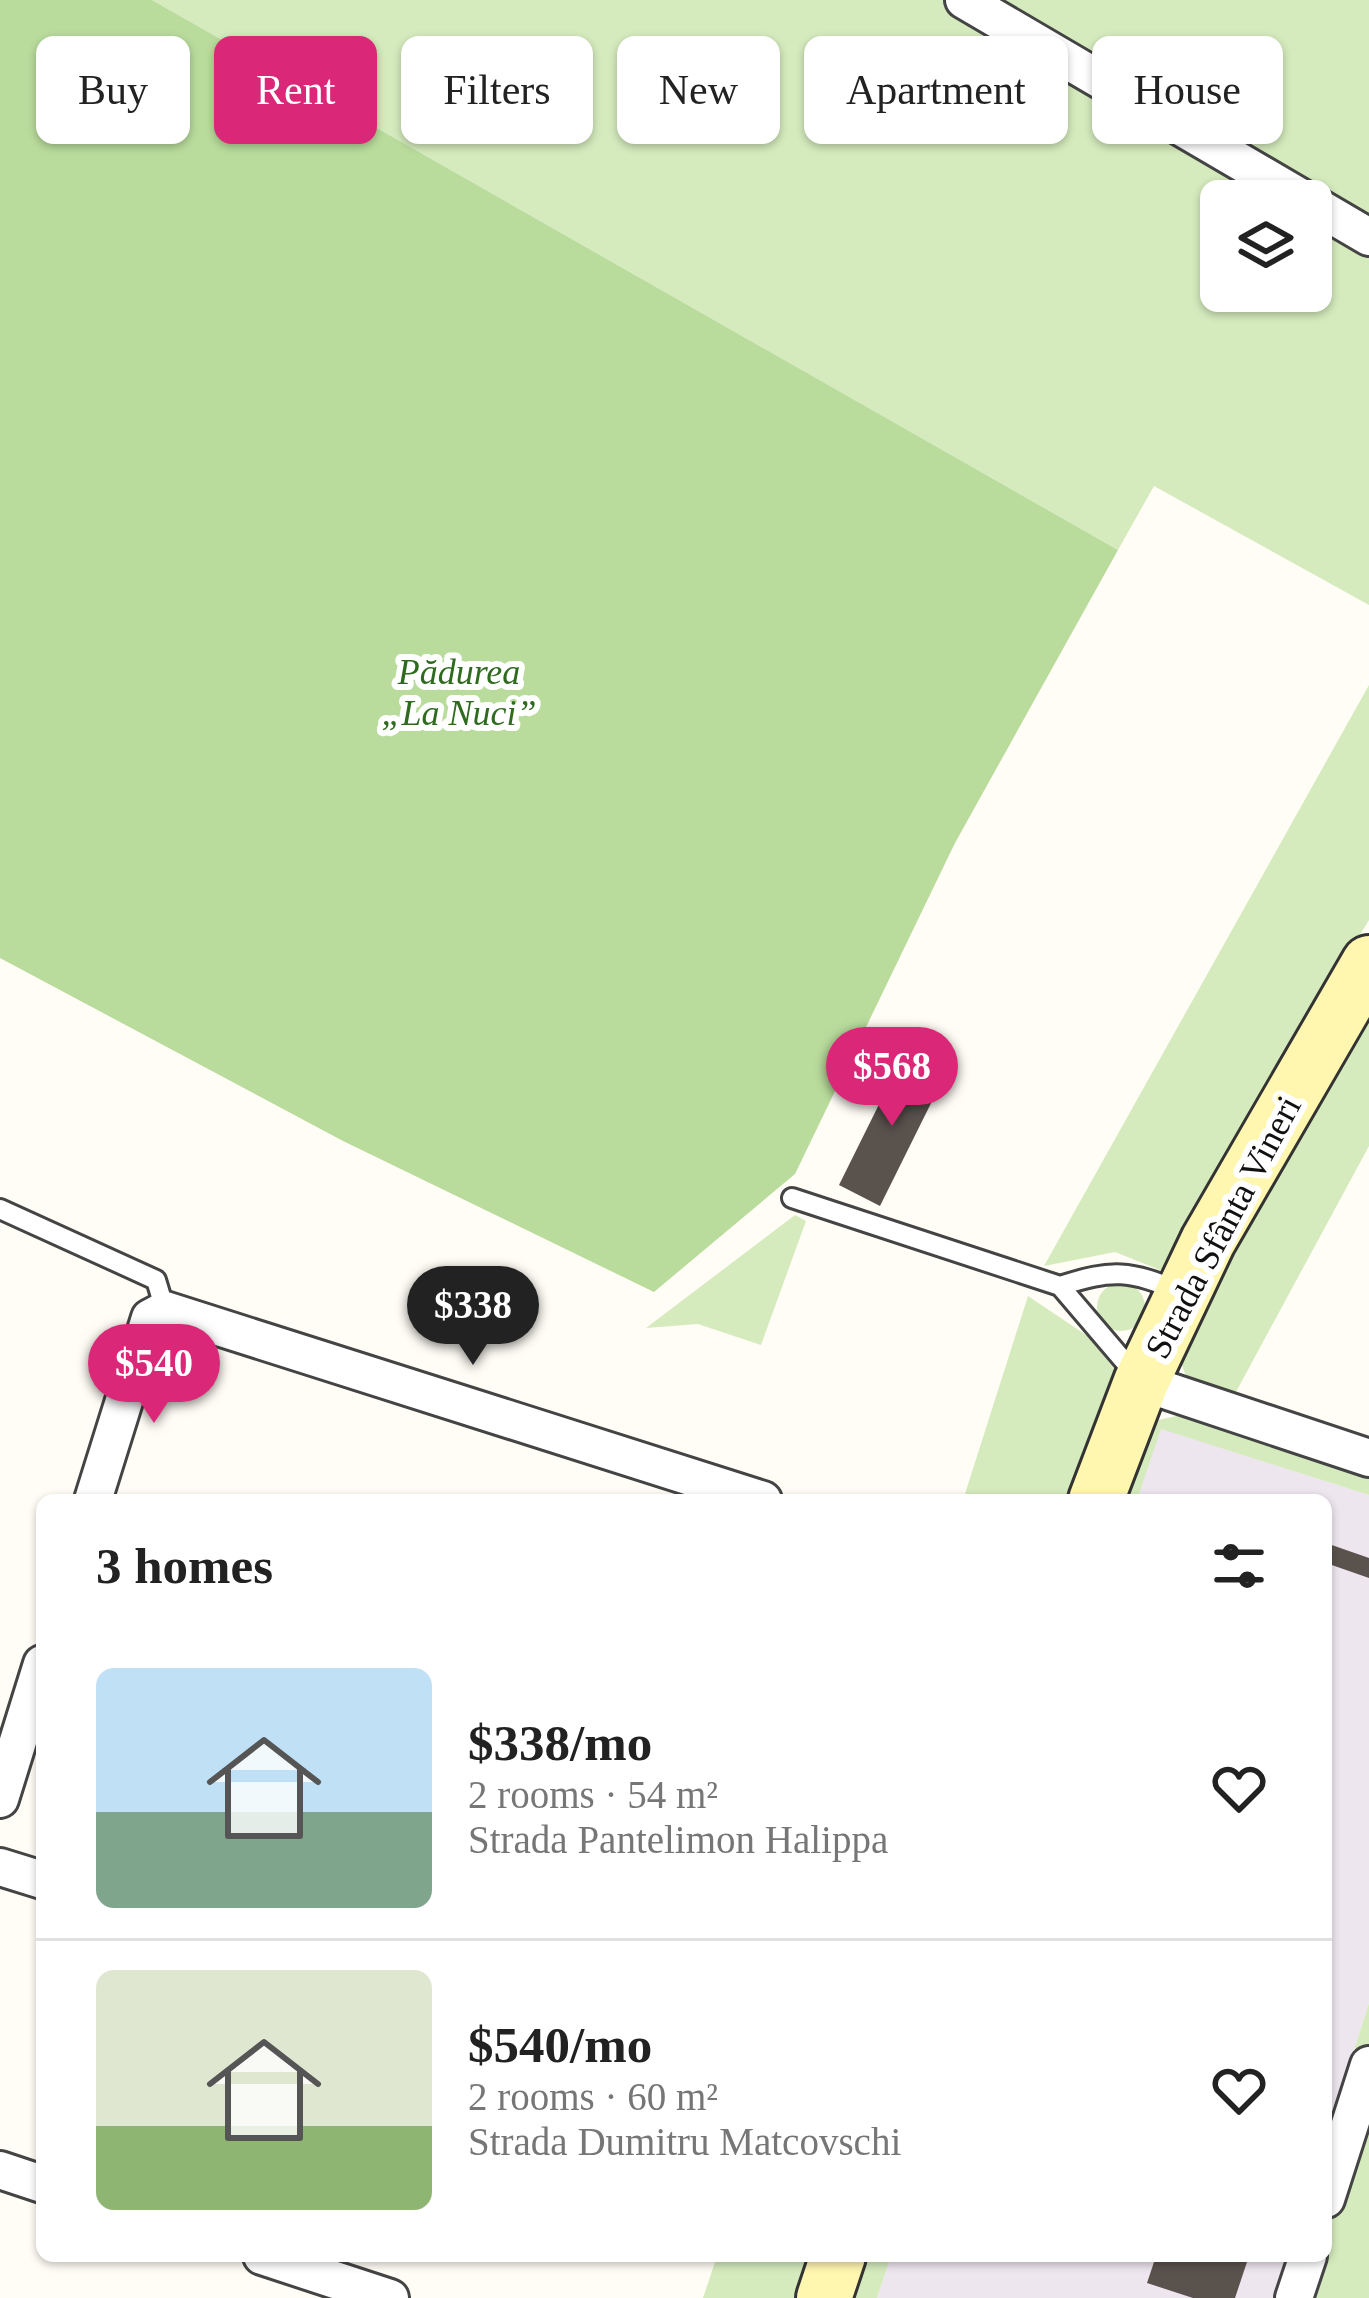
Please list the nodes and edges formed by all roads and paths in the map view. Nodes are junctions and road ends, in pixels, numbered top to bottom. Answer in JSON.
{"nodes":[{"id":1,"x":964,"y":0,"type":"edge"},
{"id":2,"x":1271,"y":180,"type":"edge"},
{"id":3,"x":1332,"y":215,"type":"edge"},
{"id":4,"x":1369,"y":237,"type":"edge"},
{"id":5,"x":1369,"y":963,"type":"edge"},
{"id":6,"x":792,"y":1198,"type":"dead end"},
{"id":7,"x":0,"y":1209,"type":"edge"},
{"id":8,"x":1060,"y":1286,"type":"junction"},
{"id":9,"x":1183,"y":1293,"type":"junction"},
{"id":10,"x":165,"y":1310,"type":"junction"},
{"id":11,"x":1141,"y":1382,"type":"junction"},
{"id":12,"x":1369,"y":1458,"type":"edge"},
{"id":13,"x":95,"y":1494,"type":"edge"},
{"id":14,"x":744,"y":1494,"type":"edge"},
{"id":15,"x":1098,"y":1494,"type":"edge"},
{"id":16,"x":36,"y":1683,"type":"edge"},
{"id":17,"x":0,"y":1799,"type":"edge"},
{"id":18,"x":0,"y":1867,"type":"edge"},
{"id":19,"x":36,"y":1878,"type":"edge"},
{"id":20,"x":1369,"y":2065,"type":"edge"},
{"id":21,"x":0,"y":2170,"type":"edge"},
{"id":22,"x":1332,"y":2181,"type":"edge"},
{"id":23,"x":36,"y":2182,"type":"edge"},
{"id":24,"x":280,"y":2262,"type":"edge"},
{"id":25,"x":836,"y":2262,"type":"edge"},
{"id":26,"x":1306,"y":2262,"type":"edge"},
{"id":27,"x":390,"y":2298,"type":"edge"},
{"id":28,"x":824,"y":2298,"type":"edge"},
{"id":29,"x":1294,"y":2298,"type":"edge"}],
"edges":[{"from":1,"to":2,"type":"street"},
{"from":3,"to":4,"type":"street"},
{"from":5,"to":9,"type":"street","name":"Strada Sfânta Vineri"},
{"from":6,"to":8,"type":"lane"},
{"from":7,"to":10,"type":"lane"},
{"from":8,"to":9,"type":"lane"},
{"from":8,"to":11,"type":"lane"},
{"from":9,"to":11,"type":"street","name":"Strada Sfânta Vineri"},
{"from":10,"to":13,"type":"street"},
{"from":10,"to":14,"type":"street"},
{"from":11,"to":12,"type":"street"},
{"from":11,"to":15,"type":"street","name":"Strada Sfânta Vineri"},
{"from":16,"to":17,"type":"street"},
{"from":18,"to":19,"type":"street"},
{"from":20,"to":22,"type":"street"},
{"from":21,"to":23,"type":"street"},
{"from":24,"to":27,"type":"street"},
{"from":25,"to":28,"type":"street"},
{"from":26,"to":29,"type":"street"}]}
